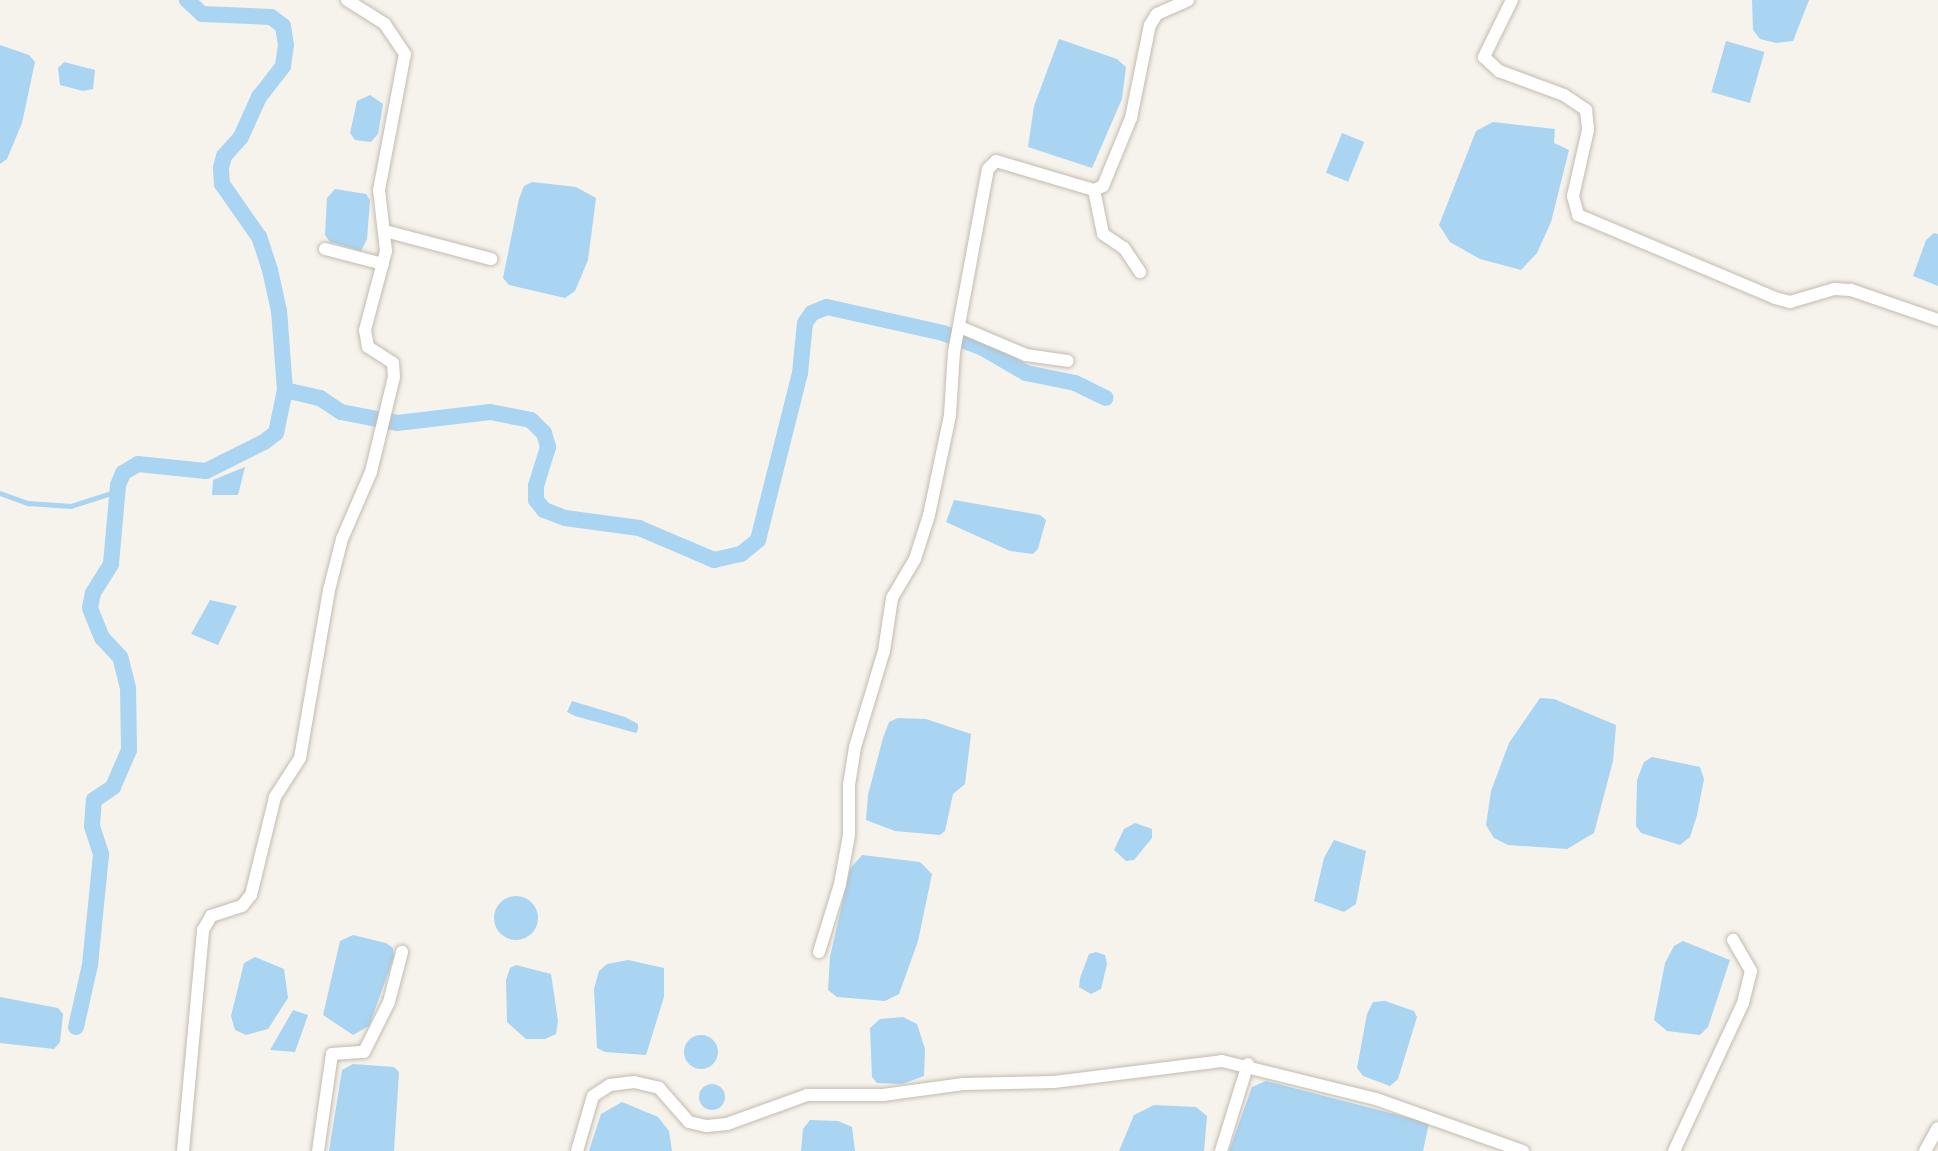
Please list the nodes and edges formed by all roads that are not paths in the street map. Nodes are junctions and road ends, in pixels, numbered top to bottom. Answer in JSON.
{"nodes":[{"id":1,"x":347,"y":0,"type":"edge"},
{"id":2,"x":1188,"y":0,"type":"edge"},
{"id":3,"x":1512,"y":0,"type":"edge"},
{"id":4,"x":1094,"y":190,"type":"junction"},
{"id":5,"x":385,"y":231,"type":"junction"},
{"id":6,"x":325,"y":249,"type":"dead end"},
{"id":7,"x":491,"y":259,"type":"dead end"},
{"id":8,"x":383,"y":264,"type":"junction"},
{"id":9,"x":1140,"y":272,"type":"dead end"},
{"id":10,"x":1938,"y":320,"type":"edge"},
{"id":11,"x":960,"y":328,"type":"junction"},
{"id":12,"x":1068,"y":361,"type":"dead end"},
{"id":13,"x":1733,"y":940,"type":"dead end"},
{"id":14,"x":402,"y":952,"type":"dead end"},
{"id":15,"x":819,"y":952,"type":"dead end"},
{"id":16,"x":1248,"y":1064,"type":"junction"},
{"id":17,"x":1938,"y":1128,"type":"edge"},
{"id":18,"x":183,"y":1151,"type":"edge"},
{"id":19,"x":318,"y":1151,"type":"edge"},
{"id":20,"x":577,"y":1151,"type":"edge"},
{"id":21,"x":1221,"y":1151,"type":"edge"},
{"id":22,"x":1523,"y":1151,"type":"edge"},
{"id":23,"x":1674,"y":1151,"type":"edge"},
{"id":24,"x":1925,"y":1151,"type":"edge"}],
"edges":[{"from":1,"to":5,"type":"street"},
{"from":2,"to":4,"type":"street"},
{"from":3,"to":10,"type":"street"},
{"from":4,"to":9,"type":"street"},
{"from":4,"to":11,"type":"street"},
{"from":5,"to":7,"type":"street"},
{"from":5,"to":8,"type":"street"},
{"from":6,"to":8,"type":"street"},
{"from":8,"to":18,"type":"street"},
{"from":11,"to":12,"type":"street"},
{"from":11,"to":15,"type":"street"},
{"from":13,"to":23,"type":"street"},
{"from":14,"to":19,"type":"street"},
{"from":16,"to":20,"type":"street"},
{"from":16,"to":21,"type":"street"},
{"from":16,"to":22,"type":"street"},
{"from":17,"to":24,"type":"street"}]}
